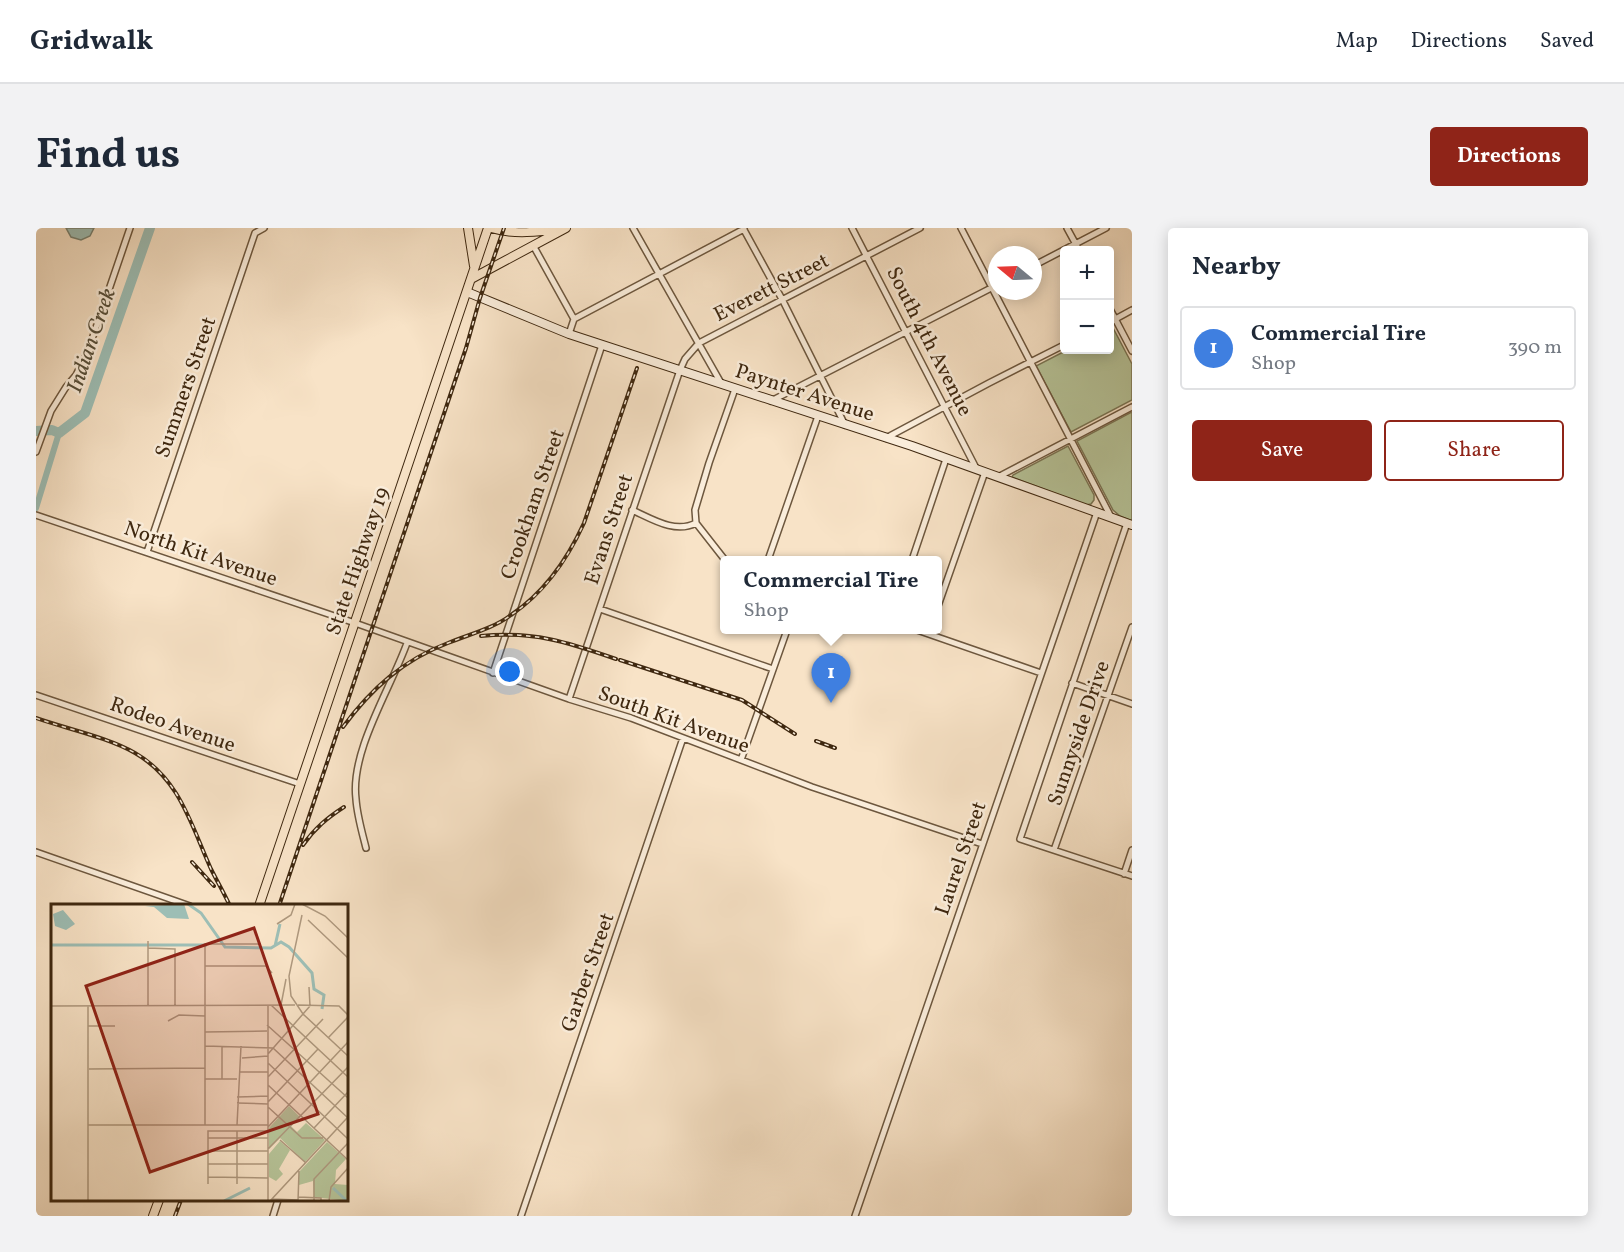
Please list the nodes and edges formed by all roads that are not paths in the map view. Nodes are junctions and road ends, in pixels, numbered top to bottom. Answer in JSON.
{"nodes":[{"id":1,"x":130,"y":228,"type":"edge"},
{"id":2,"x":264,"y":228,"type":"edge"},
{"id":3,"x":468,"y":228,"type":"edge"},
{"id":4,"x":490,"y":228,"type":"edge"},
{"id":5,"x":565,"y":228,"type":"edge"},
{"id":6,"x":633,"y":228,"type":"edge"},
{"id":7,"x":744,"y":228,"type":"edge"},
{"id":8,"x":852,"y":228,"type":"edge"},
{"id":9,"x":920,"y":228,"type":"edge"},
{"id":10,"x":961,"y":228,"type":"edge"},
{"id":11,"x":1067,"y":228,"type":"edge"},
{"id":12,"x":1106,"y":228,"type":"edge"},
{"id":13,"x":1076,"y":243,"type":"junction"},
{"id":14,"x":1077,"y":246,"type":"edge"},
{"id":15,"x":534,"y":247,"type":"junction"},
{"id":16,"x":867,"y":256,"type":"junction"},
{"id":17,"x":1042,"y":261,"type":"edge"},
{"id":18,"x":474,"y":269,"type":"junction"},
{"id":19,"x":988,"y":274,"type":"edge"},
{"id":20,"x":658,"y":275,"type":"junction"},
{"id":21,"x":471,"y":279,"type":"junction"},
{"id":22,"x":988,"y":290,"type":"edge"},
{"id":23,"x":467,"y":292,"type":"junction"},
{"id":24,"x":1002,"y":300,"type":"edge"},
{"id":25,"x":783,"y":301,"type":"junction"},
{"id":26,"x":1132,"y":310,"type":"edge"},
{"id":27,"x":574,"y":319,"type":"junction"},
{"id":28,"x":1114,"y":319,"type":"edge"},
{"id":29,"x":1114,"y":323,"type":"edge"},
{"id":30,"x":907,"y":331,"type":"junction"},
{"id":31,"x":569,"y":334,"type":"junction"},
{"id":32,"x":699,"y":343,"type":"junction"},
{"id":33,"x":602,"y":345,"type":"junction"},
{"id":34,"x":1060,"y":348,"type":"edge"},
{"id":35,"x":1132,"y":351,"type":"edge"},
{"id":36,"x":1031,"y":362,"type":"junction"},
{"id":37,"x":680,"y":370,"type":"junction"},
{"id":38,"x":820,"y":375,"type":"junction"},
{"id":39,"x":721,"y":384,"type":"junction"},
{"id":40,"x":735,"y":389,"type":"junction"},
{"id":41,"x":771,"y":401,"type":"junction"},
{"id":42,"x":945,"y":406,"type":"junction"},
{"id":43,"x":1132,"y":407,"type":"edge"},
{"id":44,"x":818,"y":416,"type":"junction"},
{"id":45,"x":845,"y":424,"type":"junction"},
{"id":46,"x":886,"y":438,"type":"junction"},
{"id":47,"x":1070,"y":438,"type":"junction"},
{"id":48,"x":36,"y":452,"type":"edge"},
{"id":49,"x":946,"y":459,"type":"junction"},
{"id":50,"x":981,"y":471,"type":"junction"},
{"id":51,"x":998,"y":477,"type":"junction"},
{"id":52,"x":632,"y":510,"type":"junction"},
{"id":53,"x":1097,"y":512,"type":"junction"},
{"id":54,"x":37,"y":515,"type":"edge"},
{"id":55,"x":1111,"y":517,"type":"junction"},
{"id":56,"x":696,"y":523,"type":"junction"},
{"id":57,"x":1129,"y":524,"type":"edge"},
{"id":58,"x":147,"y":552,"type":"junction"},
{"id":59,"x":721,"y":556,"type":"edge"},
{"id":60,"x":770,"y":556,"type":"edge"},
{"id":61,"x":914,"y":556,"type":"edge"},
{"id":62,"x":942,"y":593,"type":"edge"},
{"id":63,"x":600,"y":609,"type":"junction"},
{"id":64,"x":355,"y":622,"type":"junction"},
{"id":65,"x":1132,"y":627,"type":"edge"},
{"id":66,"x":786,"y":634,"type":"edge"},
{"id":67,"x":936,"y":634,"type":"edge"},
{"id":68,"x":407,"y":643,"type":"junction"},
{"id":69,"x":773,"y":669,"type":"junction"},
{"id":70,"x":493,"y":673,"type":"junction"},
{"id":71,"x":1041,"y":673,"type":"junction"},
{"id":72,"x":1072,"y":683,"type":"junction"},
{"id":73,"x":36,"y":695,"type":"edge"},
{"id":74,"x":1108,"y":696,"type":"junction"},
{"id":75,"x":568,"y":699,"type":"junction"},
{"id":76,"x":1132,"y":704,"type":"edge"},
{"id":77,"x":683,"y":738,"type":"junction"},
{"id":78,"x":741,"y":760,"type":"junction"},
{"id":79,"x":300,"y":784,"type":"junction"},
{"id":80,"x":982,"y":844,"type":"junction"},
{"id":81,"x":366,"y":848,"type":"dead end"},
{"id":82,"x":1054,"y":850,"type":"junction"},
{"id":83,"x":1132,"y":850,"type":"edge"},
{"id":84,"x":36,"y":852,"type":"edge"},
{"id":85,"x":1124,"y":874,"type":"junction"},
{"id":86,"x":1132,"y":876,"type":"edge"},
{"id":87,"x":184,"y":904,"type":"edge"},
{"id":88,"x":260,"y":904,"type":"edge"},
{"id":89,"x":159,"y":1201,"type":"edge"},
{"id":90,"x":278,"y":1201,"type":"edge"},
{"id":91,"x":153,"y":1216,"type":"edge"},
{"id":92,"x":273,"y":1216,"type":"edge"},
{"id":93,"x":521,"y":1216,"type":"edge"},
{"id":94,"x":855,"y":1216,"type":"edge"}],
"edges":[{"from":1,"to":48,"type":"street"},
{"from":2,"to":58,"type":"street","name":"Summers Street"},
{"from":3,"to":18,"type":"main road"},
{"from":4,"to":5,"type":"main road"},
{"from":4,"to":18,"type":"main road","name":"State Highway 19"},
{"from":5,"to":15,"type":"main road"},
{"from":6,"to":20,"type":"street"},
{"from":7,"to":20,"type":"street"},
{"from":7,"to":25,"type":"street"},
{"from":8,"to":16,"type":"street","name":"South 4th Avenue"},
{"from":9,"to":16,"type":"street","name":"Everett Street"},
{"from":10,"to":19,"type":"street"},
{"from":11,"to":13,"type":"street"},
{"from":12,"to":13,"type":"street"},
{"from":13,"to":14,"type":"street"},
{"from":13,"to":17,"type":"street"},
{"from":15,"to":21,"type":"main road"},
{"from":15,"to":27,"type":"street"},
{"from":16,"to":25,"type":"street","name":"Everett Street"},
{"from":16,"to":30,"type":"street","name":"South 4th Avenue"},
{"from":18,"to":21,"type":"main road","name":"State Highway 19"},
{"from":20,"to":27,"type":"street"},
{"from":20,"to":32,"type":"street"},
{"from":21,"to":23,"type":"main road","name":"State Highway 19"},
{"from":22,"to":30,"type":"street"},
{"from":23,"to":31,"type":"street","name":"Paynter Avenue"},
{"from":23,"to":64,"type":"main road","name":"State Highway 19"},
{"from":24,"to":36,"type":"street"},
{"from":25,"to":32,"type":"street","name":"Everett Street"},
{"from":25,"to":38,"type":"street"},
{"from":26,"to":28,"type":"street"},
{"from":27,"to":31,"type":"street"},
{"from":29,"to":35,"type":"street"},
{"from":30,"to":38,"type":"street"},
{"from":30,"to":42,"type":"street","name":"South 4th Avenue"},
{"from":31,"to":33,"type":"street","name":"Paynter Avenue"},
{"from":32,"to":37,"type":"street","name":"Everett Street"},
{"from":32,"to":39,"type":"street"},
{"from":33,"to":37,"type":"street","name":"Paynter Avenue"},
{"from":33,"to":70,"type":"street","name":"Crookham Street"},
{"from":34,"to":36,"type":"street"},
{"from":36,"to":42,"type":"street"},
{"from":36,"to":47,"type":"street"},
{"from":37,"to":39,"type":"street","name":"Paynter Avenue"},
{"from":37,"to":52,"type":"street","name":"Evans Street"},
{"from":38,"to":41,"type":"street"},
{"from":38,"to":45,"type":"street"},
{"from":39,"to":40,"type":"street","name":"Paynter Avenue"},
{"from":40,"to":41,"type":"street","name":"Paynter Avenue"},
{"from":40,"to":56,"type":"street"},
{"from":41,"to":44,"type":"street","name":"Paynter Avenue"},
{"from":42,"to":46,"type":"street"},
{"from":42,"to":50,"type":"street","name":"South 4th Avenue"},
{"from":43,"to":47,"type":"street"},
{"from":44,"to":45,"type":"street","name":"Paynter Avenue"},
{"from":44,"to":60,"type":"street"},
{"from":45,"to":46,"type":"street","name":"Paynter Avenue"},
{"from":46,"to":49,"type":"street","name":"Paynter Avenue"},
{"from":47,"to":51,"type":"street"},
{"from":47,"to":55,"type":"street"},
{"from":49,"to":50,"type":"street","name":"Paynter Avenue"},
{"from":49,"to":61,"type":"street"},
{"from":50,"to":51,"type":"street","name":"Paynter Avenue"},
{"from":50,"to":62,"type":"street"},
{"from":51,"to":53,"type":"street","name":"Paynter Avenue"},
{"from":52,"to":56,"type":"street"},
{"from":52,"to":63,"type":"street","name":"Evans Street"},
{"from":53,"to":55,"type":"street","name":"Paynter Avenue"},
{"from":53,"to":71,"type":"street","name":"Laurel Street"},
{"from":54,"to":58,"type":"street","name":"North Kit Avenue"},
{"from":55,"to":57,"type":"street","name":"Paynter Avenue"},
{"from":56,"to":59,"type":"street"},
{"from":57,"to":72,"type":"street"},
{"from":58,"to":64,"type":"street","name":"North Kit Avenue"},
{"from":63,"to":69,"type":"street"},
{"from":63,"to":75,"type":"street","name":"Evans Street"},
{"from":64,"to":68,"type":"street","name":"South Kit Avenue"},
{"from":64,"to":79,"type":"main road","name":"State Highway 19"},
{"from":65,"to":74,"type":"street","name":"Sunnyside Drive"},
{"from":66,"to":69,"type":"street"},
{"from":67,"to":71,"type":"street"},
{"from":68,"to":70,"type":"street","name":"South Kit Avenue"},
{"from":68,"to":81,"type":"street"},
{"from":69,"to":78,"type":"street"},
{"from":70,"to":75,"type":"street","name":"South Kit Avenue"},
{"from":71,"to":80,"type":"street","name":"Laurel Street"},
{"from":72,"to":74,"type":"street"},
{"from":72,"to":82,"type":"street"},
{"from":73,"to":79,"type":"street","name":"Rodeo Avenue"},
{"from":74,"to":76,"type":"street"},
{"from":74,"to":82,"type":"street","name":"Sunnyside Drive"},
{"from":75,"to":77,"type":"street","name":"South Kit Avenue"},
{"from":77,"to":78,"type":"street","name":"South Kit Avenue"},
{"from":77,"to":93,"type":"street","name":"Garber Street"},
{"from":78,"to":80,"type":"street","name":"South Kit Avenue"},
{"from":79,"to":88,"type":"main road","name":"State Highway 19"},
{"from":80,"to":94,"type":"street","name":"Laurel Street"},
{"from":82,"to":85,"type":"street"},
{"from":83,"to":85,"type":"street"},
{"from":84,"to":87,"type":"street"},
{"from":85,"to":86,"type":"street"},
{"from":89,"to":91,"type":"main road"},
{"from":90,"to":92,"type":"street"}]}
